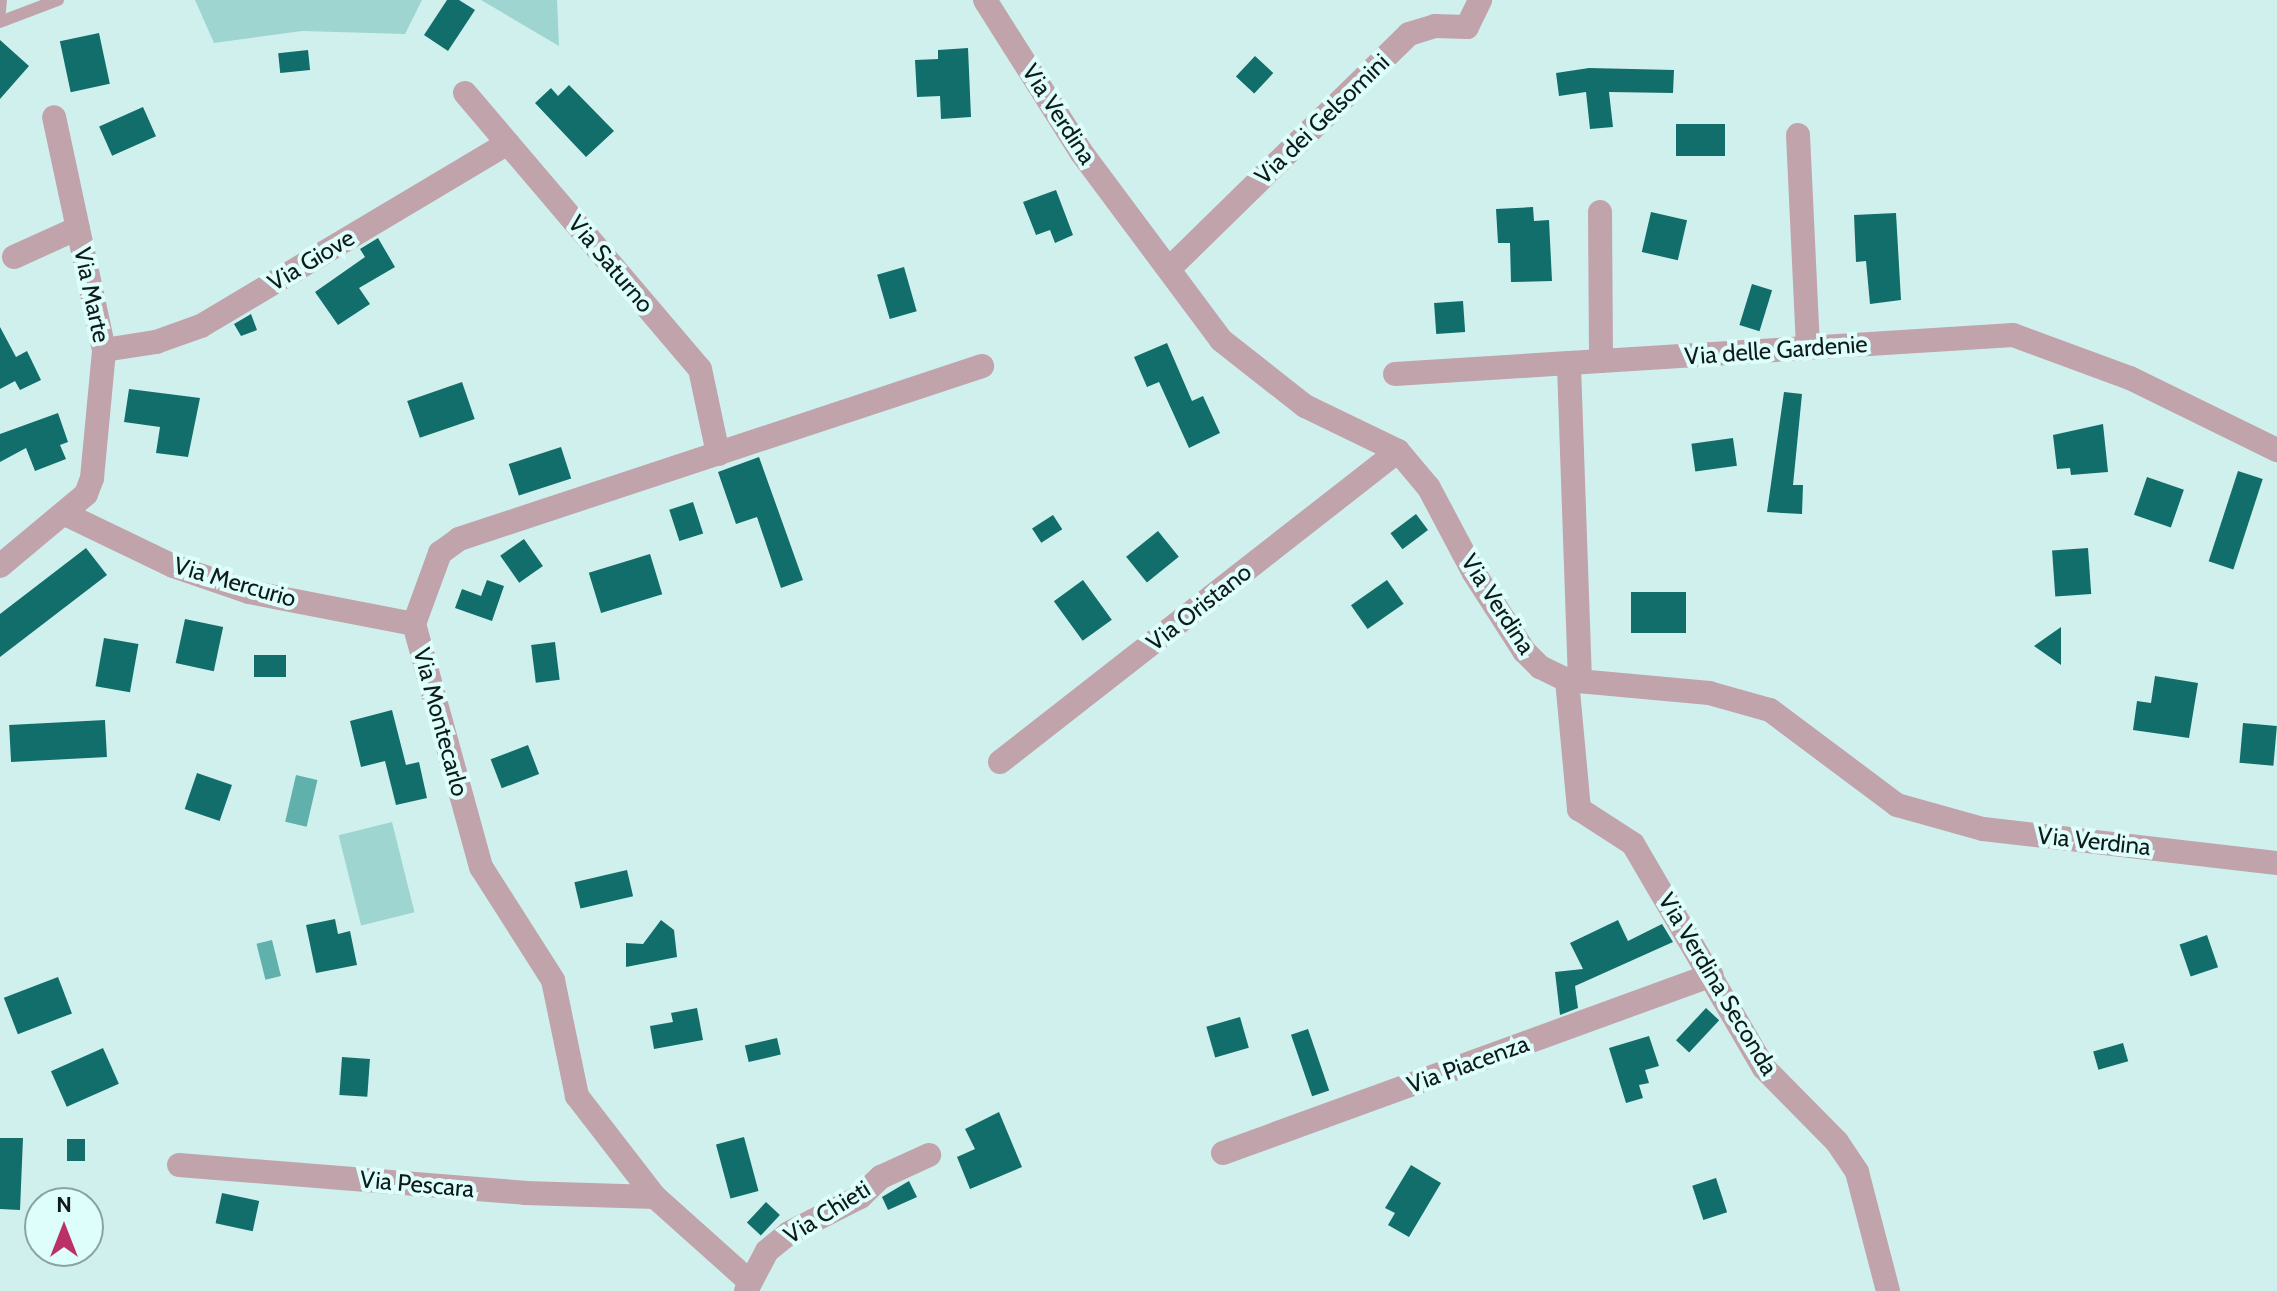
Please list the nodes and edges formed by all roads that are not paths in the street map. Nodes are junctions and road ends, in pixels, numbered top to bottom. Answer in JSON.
{"nodes":[{"id":1,"x":1,"y":0,"type":"edge"},
{"id":2,"x":58,"y":0,"type":"edge"},
{"id":3,"x":985,"y":0,"type":"edge"},
{"id":4,"x":1480,"y":0,"type":"edge"},
{"id":5,"x":0,"y":11,"type":"edge"},
{"id":6,"x":0,"y":22,"type":"edge"},
{"id":7,"x":465,"y":93,"type":"dead end"},
{"id":8,"x":54,"y":117,"type":"dead end"},
{"id":9,"x":1798,"y":135,"type":"dead end"},
{"id":10,"x":508,"y":143,"type":"junction"},
{"id":11,"x":1600,"y":212,"type":"dead end"},
{"id":12,"x":78,"y":228,"type":"junction"},
{"id":13,"x":14,"y":257,"type":"dead end"},
{"id":14,"x":1170,"y":268,"type":"junction"},
{"id":15,"x":1808,"y":348,"type":"junction"},
{"id":16,"x":104,"y":350,"type":"junction"},
{"id":17,"x":1601,"y":361,"type":"junction"},
{"id":18,"x":1569,"y":363,"type":"junction"},
{"id":19,"x":982,"y":366,"type":"dead end"},
{"id":20,"x":1395,"y":374,"type":"dead end"},
{"id":21,"x":2277,"y":450,"type":"edge"},
{"id":22,"x":1398,"y":451,"type":"junction"},
{"id":23,"x":718,"y":454,"type":"junction"},
{"id":24,"x":65,"y":514,"type":"junction"},
{"id":25,"x":0,"y":566,"type":"edge"},
{"id":26,"x":414,"y":624,"type":"junction"},
{"id":27,"x":1574,"y":680,"type":"junction"},
{"id":28,"x":1000,"y":762,"type":"dead end"},
{"id":29,"x":2277,"y":863,"type":"edge"},
{"id":30,"x":1712,"y":975,"type":"junction"},
{"id":31,"x":1223,"y":1153,"type":"dead end"},
{"id":32,"x":929,"y":1155,"type":"dead end"},
{"id":33,"x":179,"y":1165,"type":"dead end"},
{"id":34,"x":655,"y":1197,"type":"junction"},
{"id":35,"x":748,"y":1286,"type":"edge"},
{"id":36,"x":1888,"y":1291,"type":"edge"}],
"edges":[{"from":1,"to":5,"type":"lane"},
{"from":2,"to":6,"type":"lane"},
{"from":3,"to":14,"type":"street","name":"Via Verdina"},
{"from":4,"to":14,"type":"street","name":"Via dei Gelsomini"},
{"from":7,"to":10,"type":"street","name":"Via Saturno"},
{"from":8,"to":12,"type":"street","name":"Via Marte"},
{"from":9,"to":15,"type":"street"},
{"from":10,"to":16,"type":"street","name":"Via Giove"},
{"from":10,"to":23,"type":"street","name":"Via Saturno"},
{"from":11,"to":17,"type":"street"},
{"from":12,"to":13,"type":"street"},
{"from":12,"to":16,"type":"street","name":"Via Marte"},
{"from":14,"to":22,"type":"street","name":"Via Verdina"},
{"from":15,"to":17,"type":"street","name":"Via delle Gardenie"},
{"from":15,"to":21,"type":"street","name":"Via delle Gardenie"},
{"from":16,"to":24,"type":"street","name":"Via Marte"},
{"from":17,"to":18,"type":"street","name":"Via delle Gardenie"},
{"from":18,"to":20,"type":"street","name":"Via delle Gardenie"},
{"from":18,"to":27,"type":"street"},
{"from":19,"to":23,"type":"street","name":"Via Montecarlo"},
{"from":22,"to":27,"type":"street","name":"Via Verdina"},
{"from":22,"to":28,"type":"street","name":"Via Oristano"},
{"from":23,"to":26,"type":"street","name":"Via Montecarlo"},
{"from":24,"to":25,"type":"street","name":"Via Marte"},
{"from":24,"to":26,"type":"street","name":"Via Mercurio"},
{"from":26,"to":34,"type":"street","name":"Via Montecarlo"},
{"from":27,"to":29,"type":"street","name":"Via Verdina"},
{"from":27,"to":30,"type":"street","name":"Via Verdina Seconda"},
{"from":30,"to":31,"type":"street","name":"Via Piacenza"},
{"from":30,"to":36,"type":"street","name":"Via Verdina Seconda"},
{"from":32,"to":35,"type":"street","name":"Via Chieti"},
{"from":33,"to":34,"type":"street","name":"Via Pescara"},
{"from":34,"to":35,"type":"street","name":"Via Montecarlo"}]}
